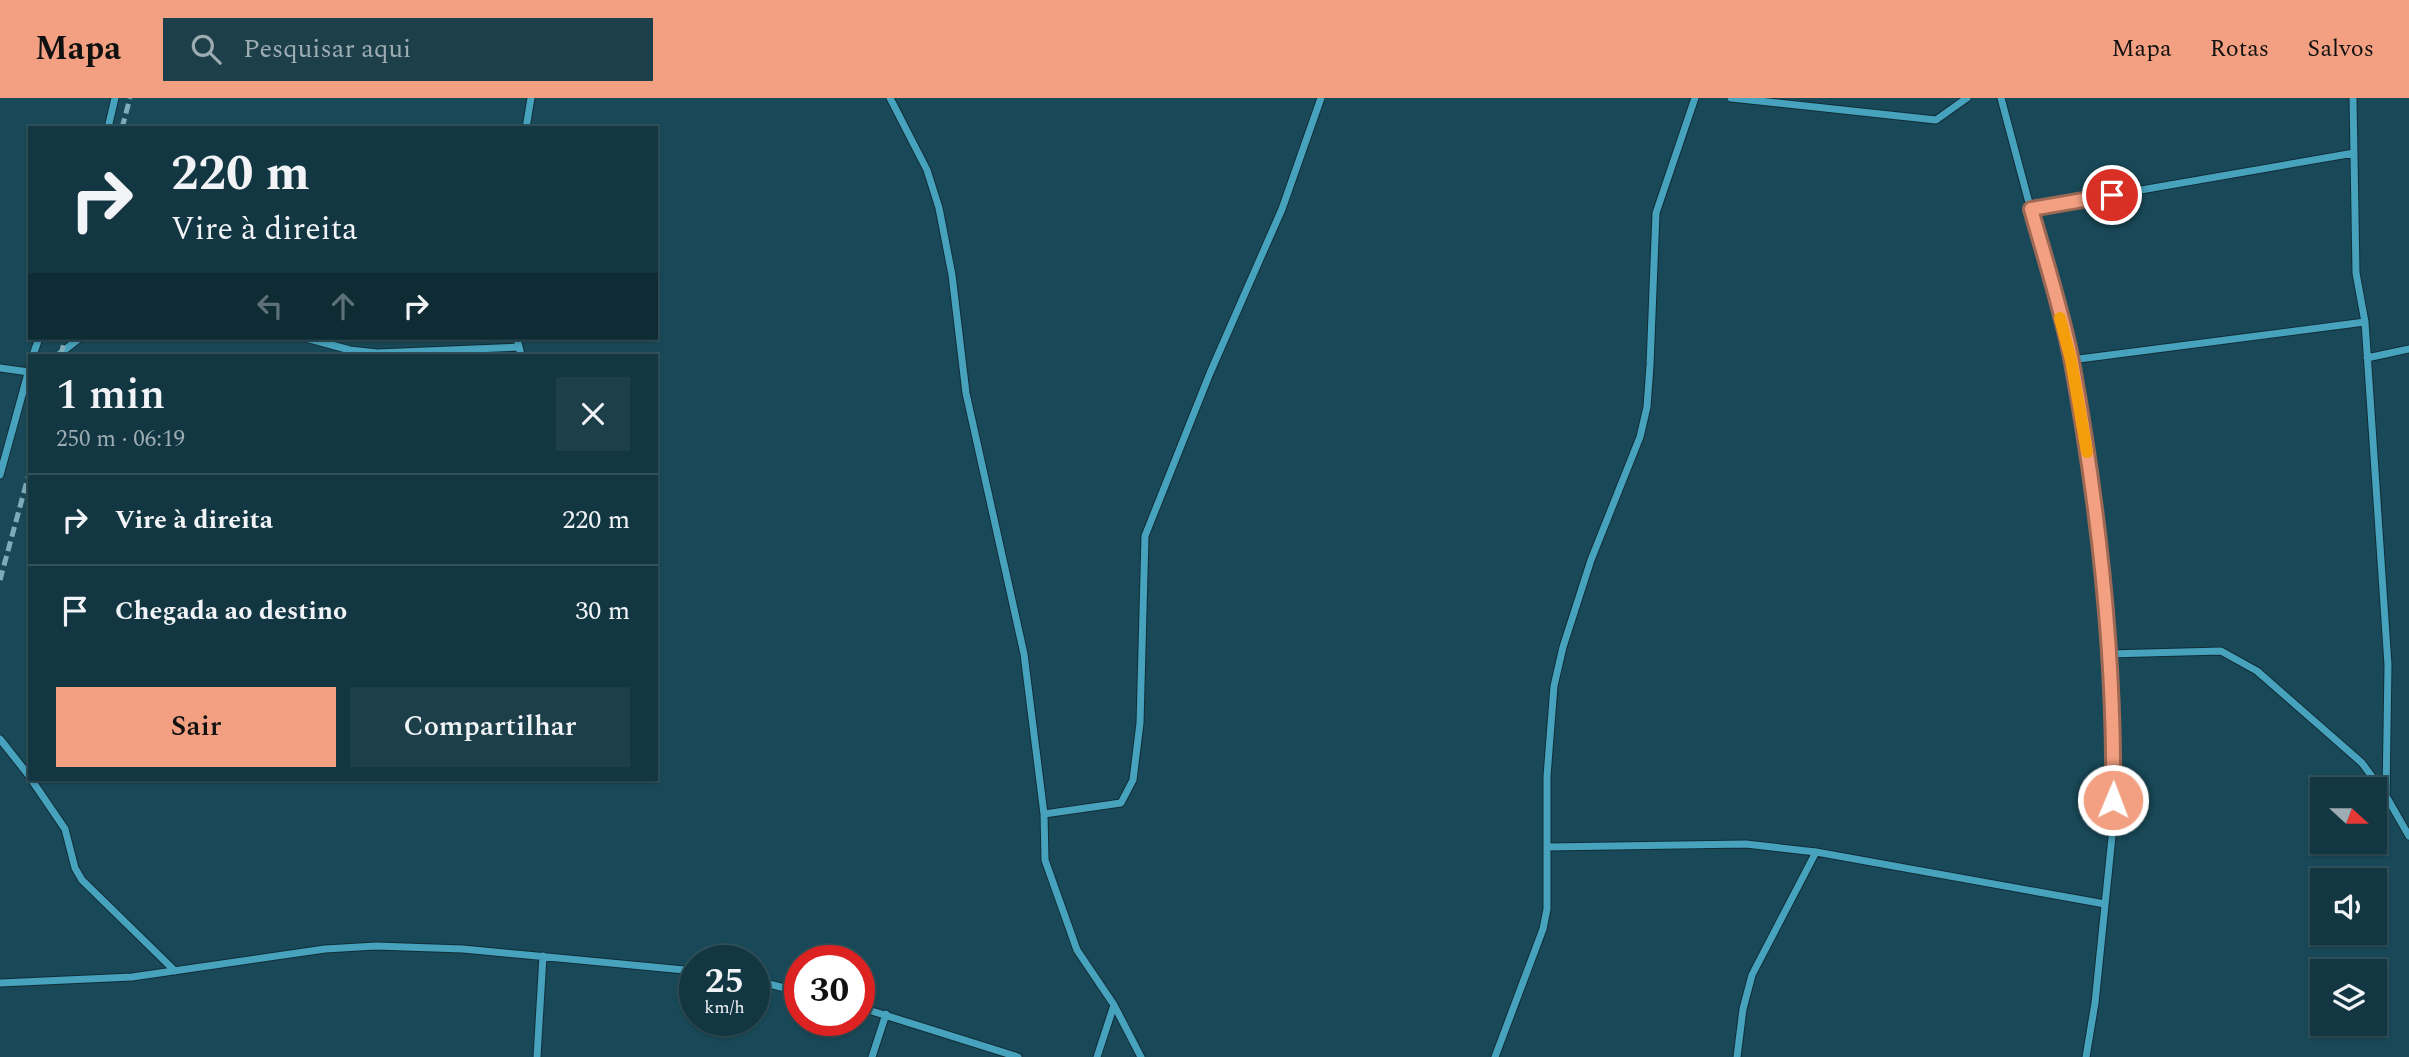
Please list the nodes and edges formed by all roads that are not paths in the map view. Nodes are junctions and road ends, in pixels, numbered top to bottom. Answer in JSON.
{"nodes":[{"id":1,"x":115,"y":98,"type":"edge"},
{"id":2,"x":531,"y":98,"type":"edge"},
{"id":3,"x":890,"y":98,"type":"edge"},
{"id":4,"x":1321,"y":98,"type":"edge"},
{"id":5,"x":1695,"y":98,"type":"edge"},
{"id":6,"x":1731,"y":98,"type":"edge"},
{"id":7,"x":1967,"y":98,"type":"edge"},
{"id":8,"x":2001,"y":98,"type":"edge"},
{"id":9,"x":2353,"y":98,"type":"edge"},
{"id":10,"x":108,"y":126,"type":"edge"},
{"id":11,"x":526,"y":126,"type":"edge"},
{"id":12,"x":2354,"y":153,"type":"junction"},
{"id":13,"x":2031,"y":209,"type":"junction"},
{"id":14,"x":2365,"y":322,"type":"junction"},
{"id":15,"x":77,"y":340,"type":"edge"},
{"id":16,"x":313,"y":340,"type":"edge"},
{"id":17,"x":2409,"y":349,"type":"edge"},
{"id":18,"x":520,"y":351,"type":"edge"},
{"id":19,"x":59,"y":354,"type":"edge"},
{"id":20,"x":2367,"y":358,"type":"junction"},
{"id":21,"x":2071,"y":360,"type":"junction"},
{"id":22,"x":0,"y":368,"type":"edge"},
{"id":23,"x":28,"y":370,"type":"edge"},
{"id":24,"x":28,"y":374,"type":"edge"},
{"id":25,"x":0,"y":475,"type":"edge"},
{"id":26,"x":2108,"y":654,"type":"junction"},
{"id":27,"x":0,"y":739,"type":"edge"},
{"id":28,"x":28,"y":775,"type":"edge"},
{"id":29,"x":2372,"y":777,"type":"edge"},
{"id":30,"x":2386,"y":777,"type":"edge"},
{"id":31,"x":32,"y":781,"type":"edge"},
{"id":32,"x":2387,"y":798,"type":"edge"},
{"id":33,"x":1045,"y":814,"type":"junction"},
{"id":34,"x":2409,"y":836,"type":"edge"},
{"id":35,"x":1547,"y":847,"type":"junction"},
{"id":36,"x":1816,"y":852,"type":"junction"},
{"id":37,"x":2105,"y":904,"type":"junction"},
{"id":38,"x":543,"y":956,"type":"junction"},
{"id":39,"x":679,"y":969,"type":"edge"},
{"id":40,"x":175,"y":971,"type":"junction"},
{"id":41,"x":0,"y":984,"type":"edge"},
{"id":42,"x":1114,"y":1005,"type":"junction"},
{"id":43,"x":875,"y":1011,"type":"edge"},
{"id":44,"x":886,"y":1014,"type":"junction"},
{"id":45,"x":537,"y":1057,"type":"edge"},
{"id":46,"x":872,"y":1057,"type":"edge"},
{"id":47,"x":1018,"y":1057,"type":"edge"},
{"id":48,"x":1097,"y":1057,"type":"edge"},
{"id":49,"x":1141,"y":1057,"type":"edge"},
{"id":50,"x":1495,"y":1057,"type":"edge"},
{"id":51,"x":1737,"y":1057,"type":"edge"},
{"id":52,"x":2086,"y":1057,"type":"edge"}],
"edges":[{"from":1,"to":10,"type":"street"},
{"from":2,"to":11,"type":"street"},
{"from":3,"to":33,"type":"street"},
{"from":4,"to":33,"type":"street"},
{"from":5,"to":35,"type":"street"},
{"from":6,"to":7,"type":"street"},
{"from":8,"to":13,"type":"street"},
{"from":9,"to":12,"type":"street"},
{"from":12,"to":13,"type":"street"},
{"from":12,"to":14,"type":"street"},
{"from":13,"to":21,"type":"street"},
{"from":14,"to":20,"type":"street"},
{"from":14,"to":21,"type":"street"},
{"from":15,"to":19,"type":"street"},
{"from":16,"to":18,"type":"street"},
{"from":17,"to":20,"type":"street"},
{"from":20,"to":30,"type":"street"},
{"from":21,"to":26,"type":"street"},
{"from":22,"to":23,"type":"street"},
{"from":24,"to":25,"type":"street"},
{"from":26,"to":29,"type":"street"},
{"from":26,"to":37,"type":"street"},
{"from":27,"to":28,"type":"street"},
{"from":31,"to":40,"type":"street"},
{"from":32,"to":34,"type":"street"},
{"from":33,"to":42,"type":"street"},
{"from":35,"to":36,"type":"street"},
{"from":35,"to":50,"type":"street"},
{"from":36,"to":37,"type":"street"},
{"from":36,"to":51,"type":"street"},
{"from":37,"to":52,"type":"street"},
{"from":38,"to":39,"type":"street"},
{"from":38,"to":40,"type":"street"},
{"from":38,"to":45,"type":"street"},
{"from":40,"to":41,"type":"street"},
{"from":42,"to":48,"type":"street"},
{"from":42,"to":49,"type":"street"},
{"from":43,"to":44,"type":"street"},
{"from":44,"to":46,"type":"street"},
{"from":44,"to":47,"type":"street"}]}
